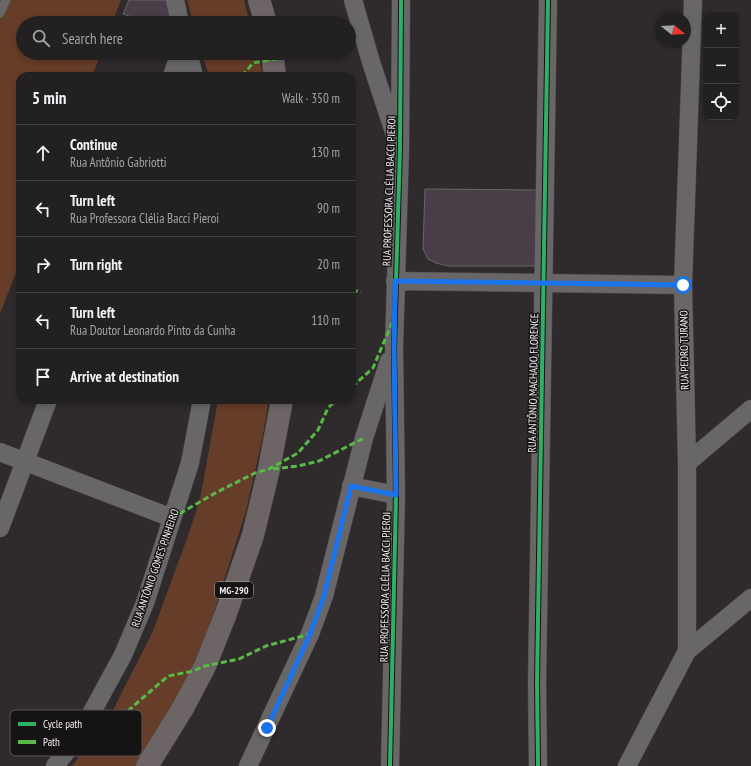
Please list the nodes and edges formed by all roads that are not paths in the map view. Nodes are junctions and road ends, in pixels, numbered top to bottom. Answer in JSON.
{"nodes":[{"id":1,"x":6,"y":0,"type":"edge"},
{"id":2,"x":175,"y":0,"type":"edge"},
{"id":3,"x":259,"y":0,"type":"edge"},
{"id":4,"x":353,"y":0,"type":"edge"},
{"id":5,"x":401,"y":0,"type":"edge"},
{"id":6,"x":548,"y":0,"type":"edge"},
{"id":7,"x":693,"y":0,"type":"edge"},
{"id":8,"x":0,"y":13,"type":"edge"},
{"id":9,"x":178,"y":16,"type":"edge"},
{"id":10,"x":264,"y":16,"type":"edge"},
{"id":11,"x":178,"y":60,"type":"edge"},
{"id":12,"x":190,"y":60,"type":"edge"},
{"id":13,"x":273,"y":60,"type":"edge"},
{"id":14,"x":173,"y":72,"type":"edge"},
{"id":15,"x":193,"y":72,"type":"edge"},
{"id":16,"x":275,"y":72,"type":"edge"},
{"id":17,"x":400,"y":150,"type":"junction"},
{"id":18,"x":395,"y":281,"type":"junction"},
{"id":19,"x":544,"y":284,"type":"junction"},
{"id":20,"x":683,"y":285,"type":"junction"},
{"id":21,"x":394,"y":347,"type":"junction"},
{"id":22,"x":46,"y":404,"type":"edge"},
{"id":23,"x":201,"y":404,"type":"edge"},
{"id":24,"x":281,"y":404,"type":"edge"},
{"id":25,"x":751,"y":409,"type":"edge"},
{"id":26,"x":0,"y":452,"type":"edge"},
{"id":27,"x":25,"y":461,"type":"junction"},
{"id":28,"x":687,"y":463,"type":"junction"},
{"id":29,"x":351,"y":486,"type":"junction"},
{"id":30,"x":396,"y":495,"type":"junction"},
{"id":31,"x":172,"y":518,"type":"junction"},
{"id":32,"x":0,"y":528,"type":"edge"},
{"id":33,"x":751,"y":598,"type":"edge"},
{"id":34,"x":688,"y":651,"type":"junction"},
{"id":35,"x":93,"y":710,"type":"edge"},
{"id":36,"x":63,"y":756,"type":"edge"},
{"id":37,"x":55,"y":766,"type":"edge"},
{"id":38,"x":147,"y":766,"type":"edge"},
{"id":39,"x":248,"y":766,"type":"edge"},
{"id":40,"x":390,"y":766,"type":"edge"},
{"id":41,"x":538,"y":766,"type":"edge"},
{"id":42,"x":627,"y":766,"type":"edge"}],
"edges":[{"from":1,"to":8,"type":"lane"},
{"from":2,"to":9,"type":"street"},
{"from":3,"to":10,"type":"highway"},
{"from":4,"to":17,"type":"street"},
{"from":5,"to":17,"type":"street","name":"RUA PROFESSORA CLÉLIA BACCI PIEROI"},
{"from":6,"to":19,"type":"street","name":"RUA ANTÔNIO MACHADO FLORENCE"},
{"from":7,"to":20,"type":"street","name":"RUA PEDRO TURANO"},
{"from":11,"to":14,"type":"street"},
{"from":12,"to":15,"type":"street"},
{"from":13,"to":16,"type":"highway"},
{"from":17,"to":18,"type":"street","name":"RUA PROFESSORA CLÉLIA BACCI PIEROI"},
{"from":18,"to":19,"type":"street"},
{"from":18,"to":21,"type":"street","name":"RUA PROFESSORA CLÉLIA BACCI PIEROI"},
{"from":19,"to":20,"type":"street"},
{"from":19,"to":41,"type":"street","name":"RUA ANTÔNIO MACHADO FLORENCE"},
{"from":20,"to":28,"type":"street","name":"RUA PEDRO TURANO"},
{"from":21,"to":29,"type":"street"},
{"from":21,"to":30,"type":"street","name":"RUA PROFESSORA CLÉLIA BACCI PIEROI"},
{"from":22,"to":27,"type":"street"},
{"from":23,"to":31,"type":"street","name":"RUA ANTÔNIO GOMES PINHEIRO"},
{"from":24,"to":38,"type":"highway","number":"MG-290"},
{"from":25,"to":28,"type":"street"},
{"from":26,"to":27,"type":"street"},
{"from":27,"to":31,"type":"street"},
{"from":27,"to":32,"type":"street"},
{"from":28,"to":34,"type":"street","name":"RUA PEDRO TURANO"},
{"from":29,"to":30,"type":"street"},
{"from":29,"to":39,"type":"street"},
{"from":30,"to":40,"type":"street","name":"RUA PROFESSORA CLÉLIA BACCI PIEROI"},
{"from":31,"to":35,"type":"street","name":"RUA ANTÔNIO GOMES PINHEIRO"},
{"from":33,"to":34,"type":"street"},
{"from":34,"to":42,"type":"street"},
{"from":36,"to":37,"type":"street","name":"RUA ANTÔNIO GOMES PINHEIRO"}]}
